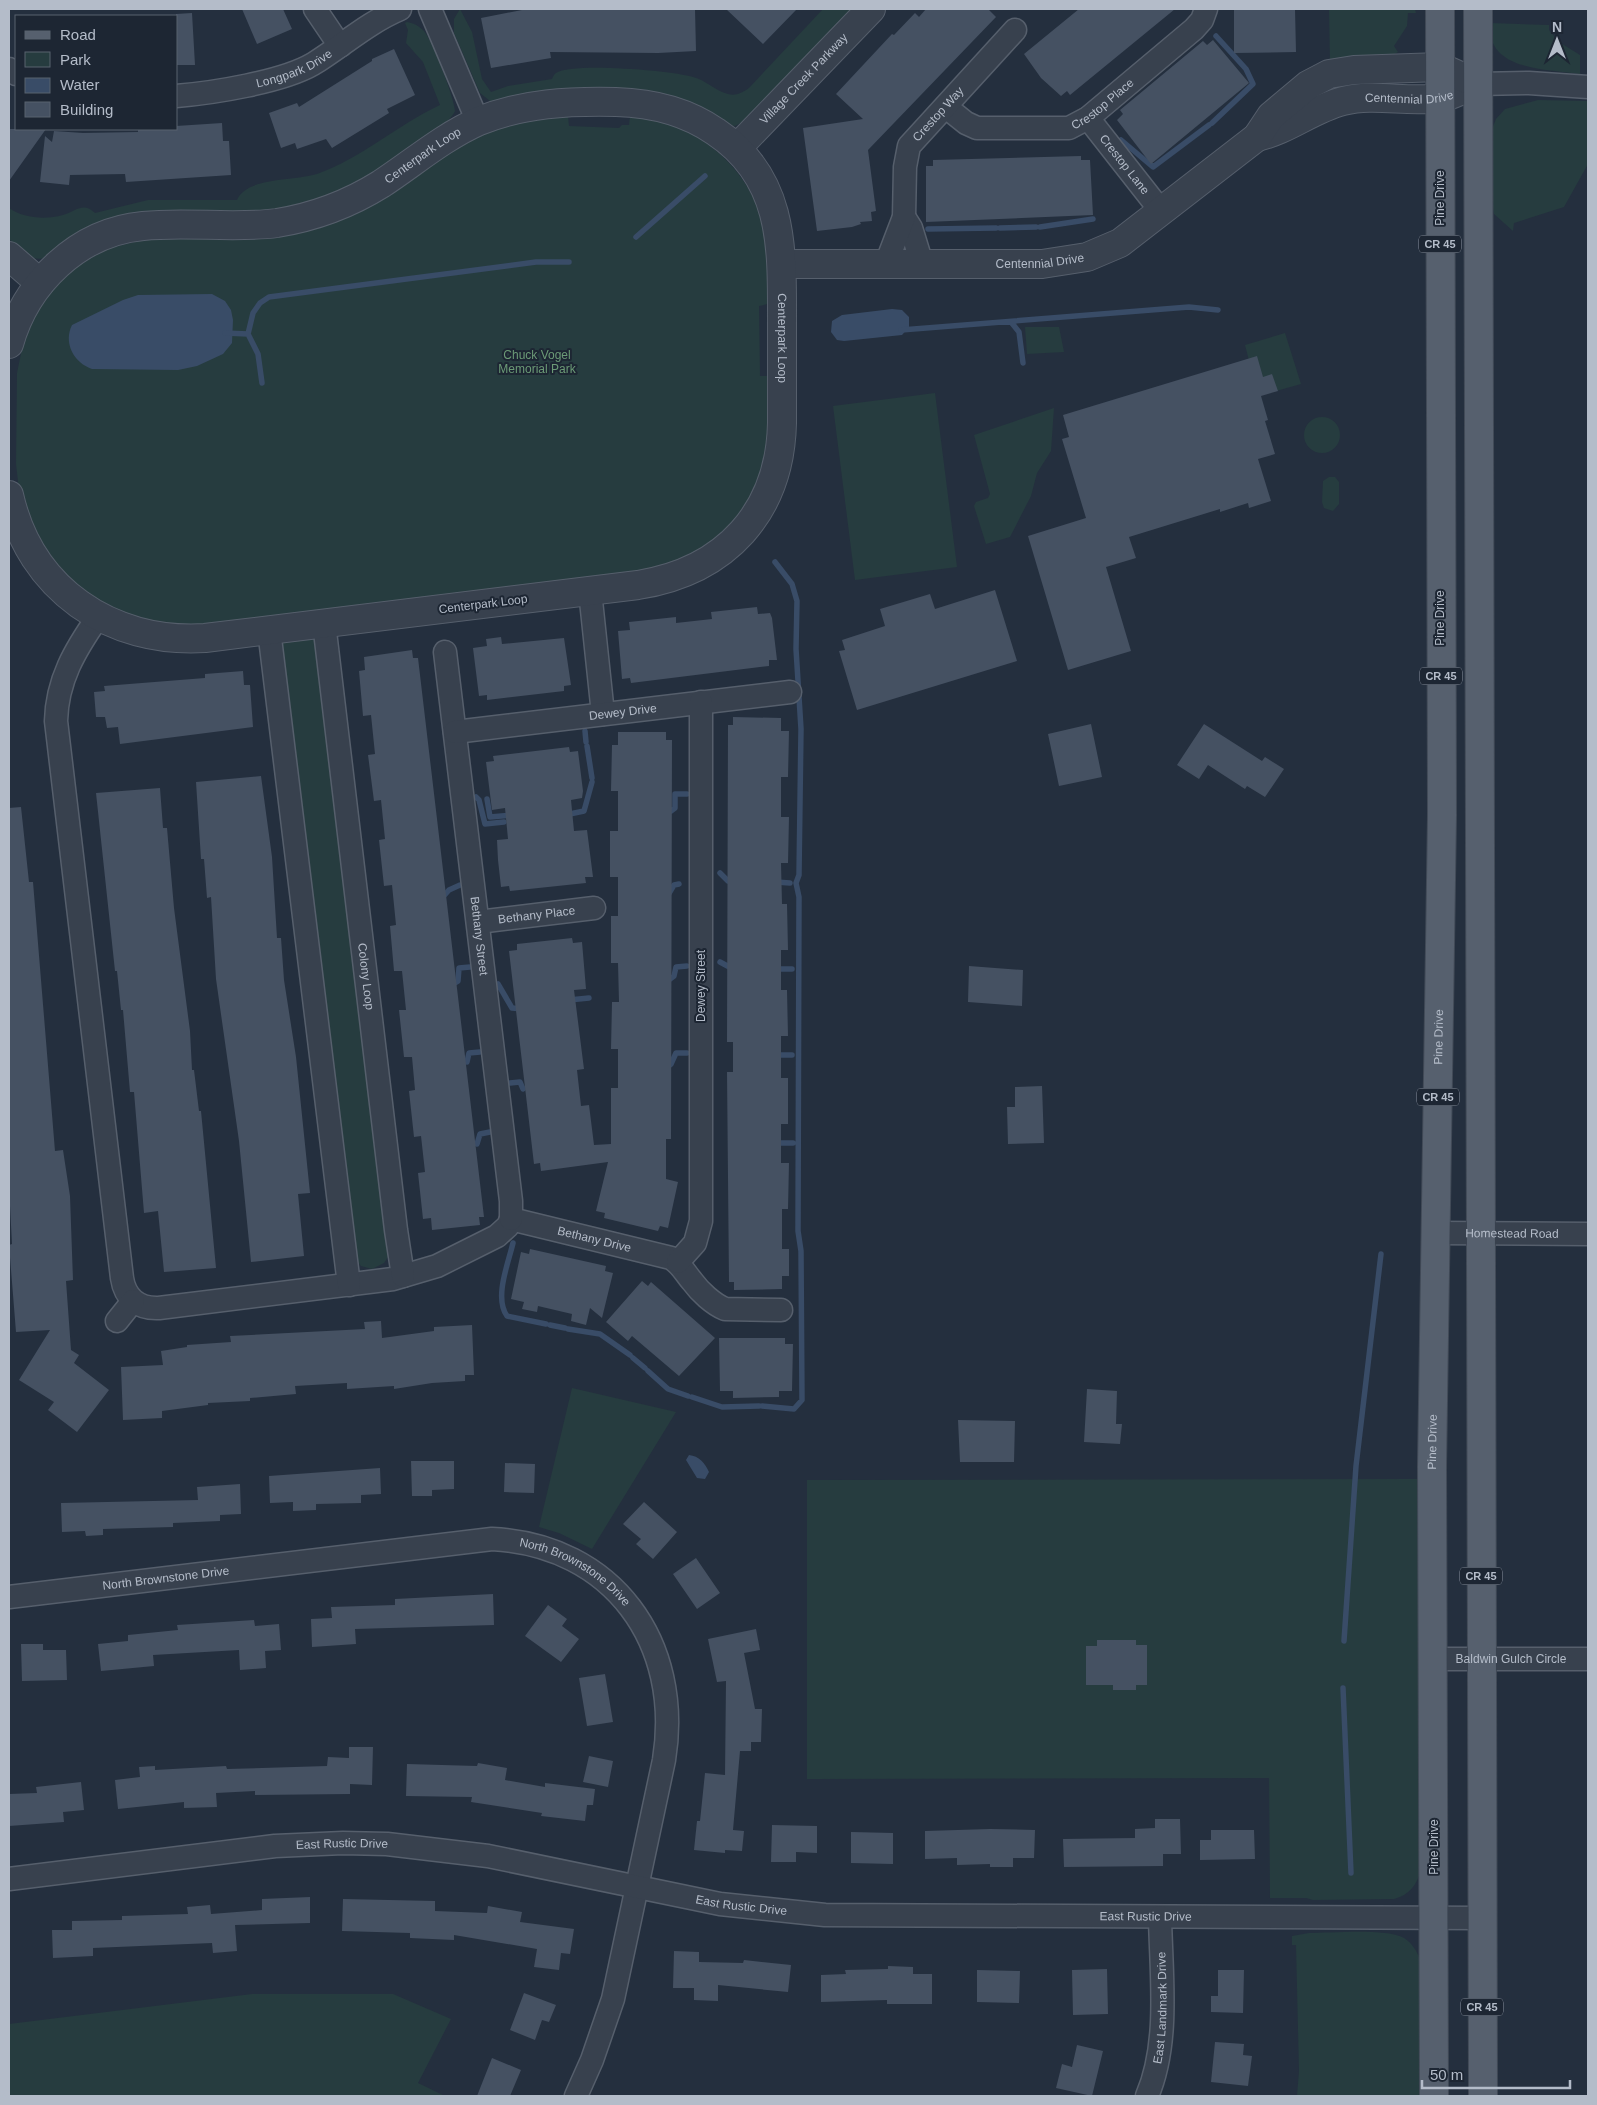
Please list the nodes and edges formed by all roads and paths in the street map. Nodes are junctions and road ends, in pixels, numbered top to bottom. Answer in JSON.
{"nodes":[{"id":1,"x":315,"y":9,"type":"edge"},
{"id":2,"x":400,"y":9,"type":"edge"},
{"id":3,"x":430,"y":9,"type":"edge"},
{"id":4,"x":871,"y":9,"type":"edge"},
{"id":5,"x":1206,"y":9,"type":"edge"},
{"id":6,"x":1440,"y":9,"type":"edge"},
{"id":7,"x":1478,"y":9,"type":"edge"},
{"id":8,"x":1015,"y":30,"type":"dead end"},
{"id":9,"x":340,"y":46,"type":"junction"},
{"id":10,"x":1440,"y":67,"type":"junction"},
{"id":11,"x":1478,"y":84,"type":"junction"},
{"id":12,"x":1588,"y":87,"type":"edge"},
{"id":13,"x":178,"y":96,"type":"edge"},
{"id":14,"x":1440,"y":98,"type":"junction"},
{"id":15,"x":946,"y":107,"type":"junction"},
{"id":16,"x":1088,"y":118,"type":"junction"},
{"id":17,"x":478,"y":122,"type":"junction"},
{"id":18,"x":1257,"y":137,"type":"junction"},
{"id":19,"x":736,"y":148,"type":"junction"},
{"id":20,"x":1161,"y":211,"type":"junction"},
{"id":21,"x":904,"y":217,"type":"junction"},
{"id":22,"x":9,"y":256,"type":"edge"},
{"id":23,"x":782,"y":264,"type":"junction"},
{"id":24,"x":886,"y":264,"type":"junction"},
{"id":25,"x":922,"y":264,"type":"junction"},
{"id":26,"x":40,"y":283,"type":"junction"},
{"id":27,"x":9,"y":344,"type":"edge"},
{"id":28,"x":10,"y":502,"type":"edge"},
{"id":29,"x":590,"y":591,"type":"junction"},
{"id":30,"x":98,"y":617,"type":"junction"},
{"id":31,"x":324,"y":623,"type":"junction"},
{"id":32,"x":269,"y":630,"type":"junction"},
{"id":33,"x":445,"y":652,"type":"dead end"},
{"id":34,"x":790,"y":692,"type":"dead end"},
{"id":35,"x":701,"y":702,"type":"junction"},
{"id":36,"x":603,"y":714,"type":"junction"},
{"id":37,"x":455,"y":732,"type":"junction"},
{"id":38,"x":594,"y":908,"type":"dead end"},
{"id":39,"x":478,"y":922,"type":"junction"},
{"id":40,"x":511,"y":1219,"type":"junction"},
{"id":41,"x":1434,"y":1234,"type":"junction"},
{"id":42,"x":1480,"y":1234,"type":"junction"},
{"id":43,"x":1588,"y":1234,"type":"edge"},
{"id":44,"x":678,"y":1262,"type":"junction"},
{"id":45,"x":403,"y":1276,"type":"junction"},
{"id":46,"x":349,"y":1285,"type":"junction"},
{"id":47,"x":133,"y":1301,"type":"junction"},
{"id":48,"x":781,"y":1310,"type":"dead end"},
{"id":49,"x":117,"y":1321,"type":"dead end"},
{"id":50,"x":9,"y":1597,"type":"edge"},
{"id":51,"x":1433,"y":1659,"type":"junction"},
{"id":52,"x":1481,"y":1659,"type":"junction"},
{"id":53,"x":1588,"y":1659,"type":"edge"},
{"id":54,"x":9,"y":1878,"type":"edge"},
{"id":55,"x":638,"y":1888,"type":"junction"},
{"id":56,"x":1160,"y":1917,"type":"junction"},
{"id":57,"x":1434,"y":1918,"type":"junction"},
{"id":58,"x":1482,"y":1918,"type":"junction"},
{"id":59,"x":576,"y":2096,"type":"edge"},
{"id":60,"x":1147,"y":2096,"type":"edge"},
{"id":61,"x":1434,"y":2096,"type":"edge"},
{"id":62,"x":1483,"y":2096,"type":"edge"}],
"edges":[{"from":1,"to":9,"type":"street"},
{"from":2,"to":9,"type":"street","name":"Longpark Drive"},
{"from":3,"to":17,"type":"street"},
{"from":4,"to":19,"type":"street","name":"Village Creek Parkway"},
{"from":5,"to":16,"type":"street","name":"Crestop Place"},
{"from":6,"to":10,"type":"main road","name":"Pine Drive","number":"CR 45"},
{"from":7,"to":11,"type":"main road","number":"CR 45"},
{"from":8,"to":15,"type":"street","name":"Crestop Way"},
{"from":9,"to":13,"type":"street","name":"Longpark Drive"},
{"from":10,"to":11,"type":"street","name":"Centennial Drive"},
{"from":10,"to":14,"type":"main road","name":"Pine Drive","number":"CR 45"},
{"from":10,"to":18,"type":"street","name":"Centennial Drive"},
{"from":11,"to":12,"type":"street","name":"Centennial Drive"},
{"from":11,"to":14,"type":"street","name":"Centennial Drive"},
{"from":11,"to":42,"type":"main road","number":"CR 45"},
{"from":14,"to":18,"type":"street","name":"Centennial Drive"},
{"from":14,"to":41,"type":"main road","name":"Pine Drive","number":"CR 45"},
{"from":15,"to":16,"type":"street","name":"Crestop Place"},
{"from":15,"to":21,"type":"street","name":"Crestop Way"},
{"from":16,"to":20,"type":"street","name":"Crestop Lane"},
{"from":17,"to":19,"type":"street","name":"Centerpark Loop"},
{"from":17,"to":26,"type":"street","name":"Centerpark Loop"},
{"from":18,"to":20,"type":"street","name":"Centennial Drive"},
{"from":19,"to":23,"type":"street","name":"Centerpark Loop"},
{"from":20,"to":25,"type":"street","name":"Centennial Drive"},
{"from":21,"to":24,"type":"street","name":"Crestop Way"},
{"from":21,"to":25,"type":"street","name":"Crestop Way"},
{"from":22,"to":26,"type":"street"},
{"from":23,"to":24,"type":"street","name":"Centennial Drive"},
{"from":23,"to":29,"type":"street","name":"Centerpark Loop"},
{"from":24,"to":25,"type":"street","name":"Centennial Drive"},
{"from":26,"to":27,"type":"street","name":"Centerpark Loop"},
{"from":28,"to":30,"type":"street","name":"Centerpark Loop"},
{"from":29,"to":31,"type":"street","name":"Centerpark Loop"},
{"from":29,"to":36,"type":"street"},
{"from":30,"to":32,"type":"street","name":"Centerpark Loop"},
{"from":30,"to":47,"type":"street"},
{"from":31,"to":32,"type":"street","name":"Centerpark Loop"},
{"from":31,"to":45,"type":"street","name":"Colony Loop"},
{"from":32,"to":46,"type":"street"},
{"from":33,"to":37,"type":"street","name":"Bethany Street"},
{"from":34,"to":35,"type":"street","name":"Dewey Drive"},
{"from":35,"to":36,"type":"street","name":"Dewey Drive"},
{"from":35,"to":44,"type":"street","name":"Dewey Street"},
{"from":36,"to":37,"type":"street","name":"Dewey Drive"},
{"from":37,"to":39,"type":"street","name":"Bethany Street"},
{"from":38,"to":39,"type":"street","name":"Bethany Place"},
{"from":39,"to":40,"type":"street","name":"Bethany Street"},
{"from":40,"to":44,"type":"street","name":"Bethany Drive"},
{"from":40,"to":45,"type":"street"},
{"from":41,"to":42,"type":"street","name":"Homestead Road"},
{"from":41,"to":51,"type":"main road","name":"Pine Drive","number":"CR 45"},
{"from":42,"to":43,"type":"street","name":"Homestead Road"},
{"from":42,"to":52,"type":"main road","number":"CR 45"},
{"from":44,"to":48,"type":"street"},
{"from":45,"to":46,"type":"street"},
{"from":46,"to":47,"type":"street"},
{"from":47,"to":49,"type":"street"},
{"from":50,"to":55,"type":"street","name":"North Brownstone Drive"},
{"from":51,"to":52,"type":"street","name":"Baldwin Gulch Circle"},
{"from":51,"to":57,"type":"main road","name":"Pine Drive","number":"CR 45"},
{"from":52,"to":53,"type":"street","name":"Baldwin Gulch Circle"},
{"from":52,"to":58,"type":"main road","number":"CR 45"},
{"from":54,"to":55,"type":"street","name":"East Rustic Drive"},
{"from":55,"to":56,"type":"street","name":"East Rustic Drive"},
{"from":55,"to":59,"type":"street","name":"North Brownstone Drive"},
{"from":56,"to":57,"type":"street","name":"East Rustic Drive"},
{"from":56,"to":60,"type":"street","name":"East Landmark Drive"},
{"from":57,"to":58,"type":"street","name":"East Rustic Drive"},
{"from":57,"to":61,"type":"main road","name":"Pine Drive","number":"CR 45"},
{"from":58,"to":62,"type":"main road","number":"CR 45"}]}
